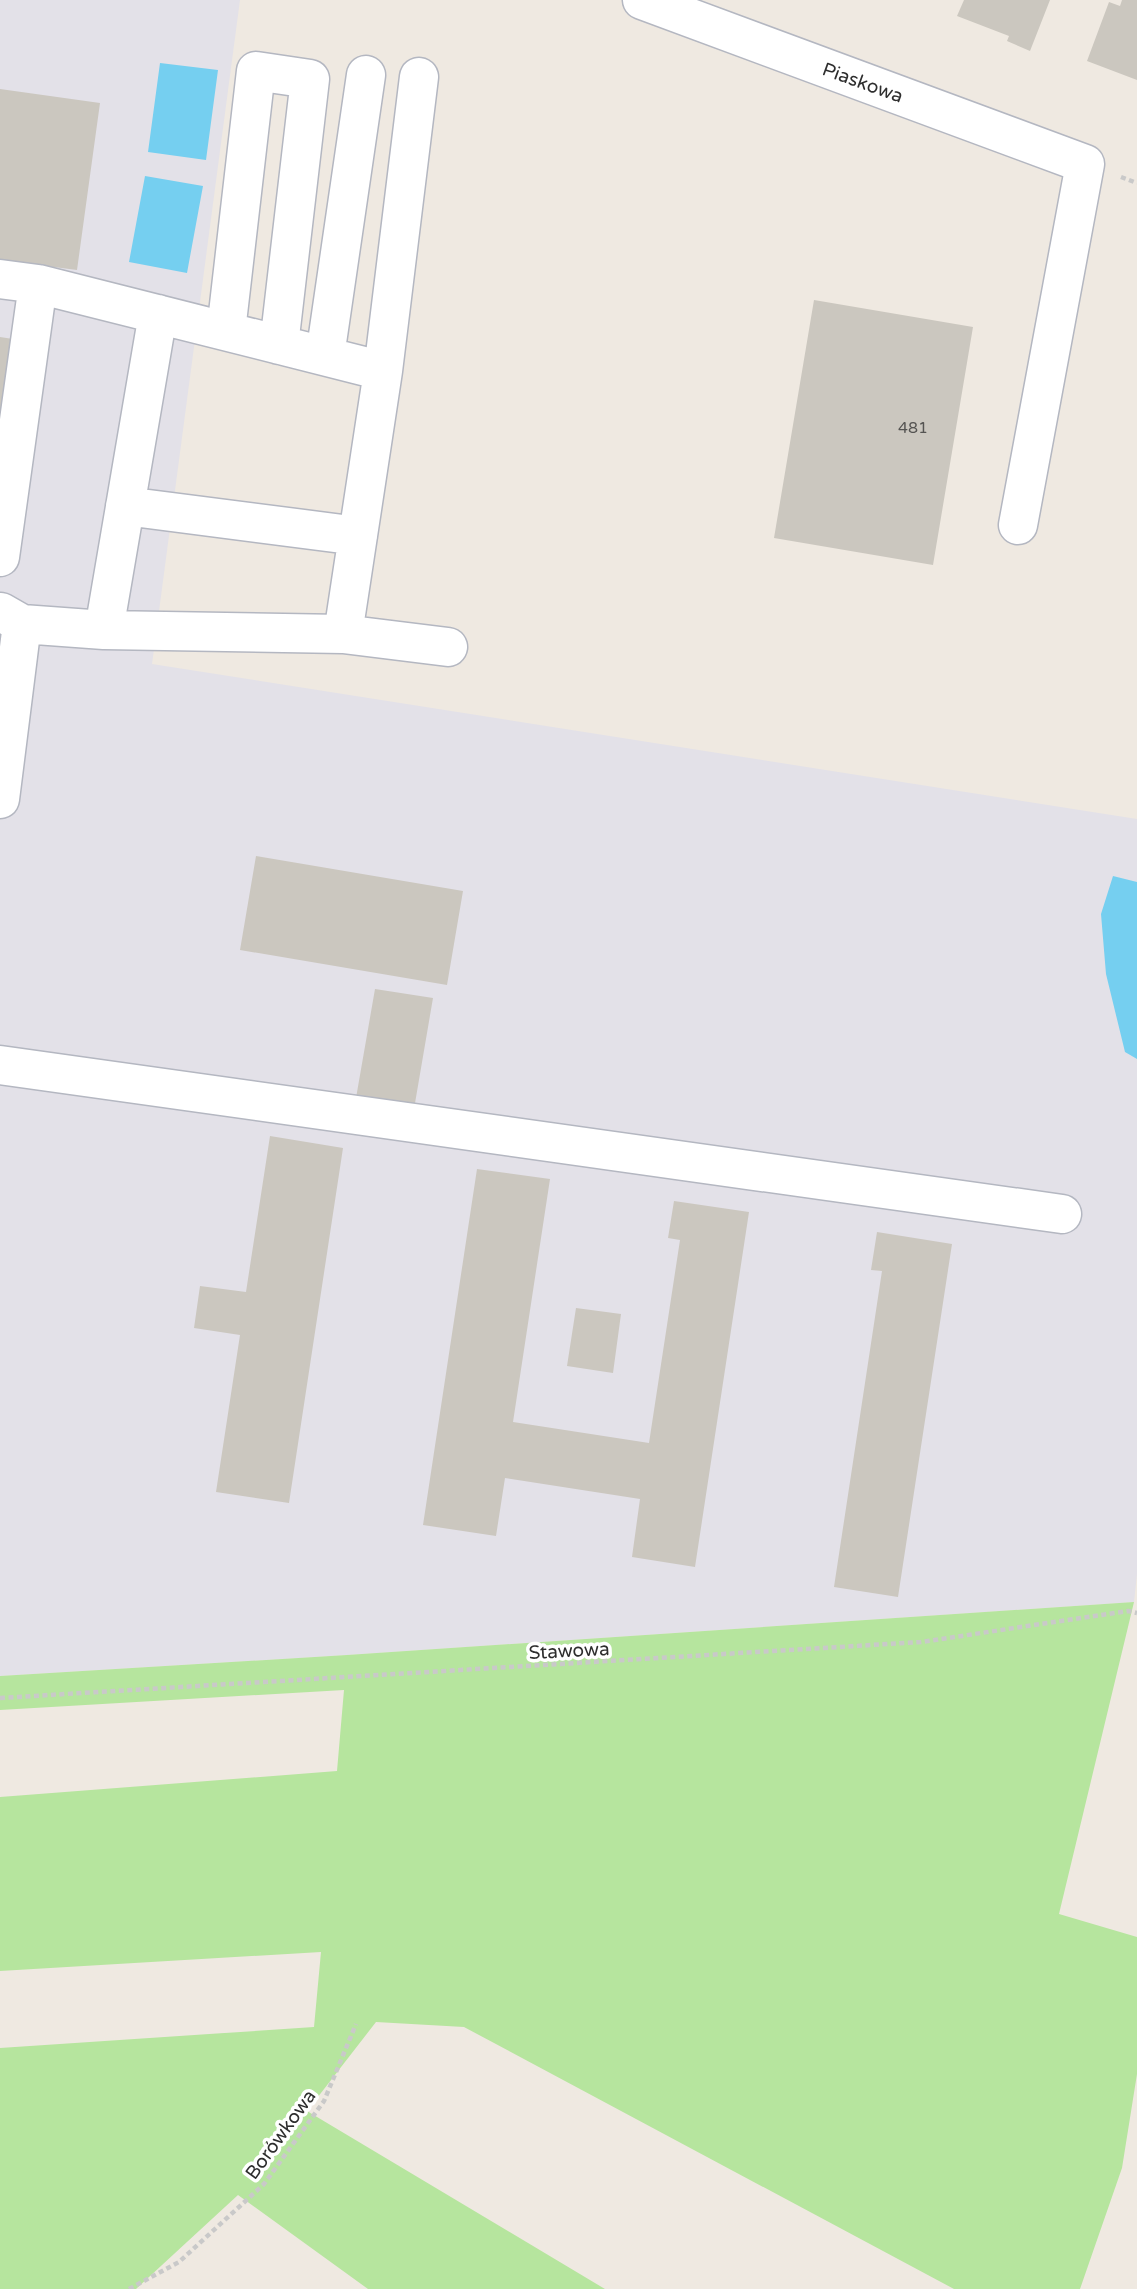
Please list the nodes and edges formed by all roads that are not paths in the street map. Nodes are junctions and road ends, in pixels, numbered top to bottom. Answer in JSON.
{"nodes":[{"id":1,"x":642,"y":0,"type":"edge"},
{"id":2,"x":366,"y":75,"type":"dead end"},
{"id":3,"x":419,"y":78,"type":"dead end"},
{"id":4,"x":0,"y":279,"type":"edge"},
{"id":5,"x":38,"y":284,"type":"junction"},
{"id":6,"x":158,"y":314,"type":"junction"},
{"id":7,"x":226,"y":331,"type":"junction"},
{"id":8,"x":279,"y":345,"type":"junction"},
{"id":9,"x":325,"y":356,"type":"junction"},
{"id":10,"x":383,"y":371,"type":"junction"},
{"id":11,"x":125,"y":506,"type":"junction"},
{"id":12,"x":1018,"y":525,"type":"dead end"},
{"id":13,"x":358,"y":536,"type":"junction"},
{"id":14,"x":0,"y":557,"type":"edge"},
{"id":15,"x":11,"y":618,"type":"edge"},
{"id":16,"x":104,"y":630,"type":"junction"},
{"id":17,"x":343,"y":634,"type":"junction"},
{"id":18,"x":448,"y":647,"type":"dead end"},
{"id":19,"x":0,"y":799,"type":"edge"},
{"id":20,"x":0,"y":1065,"type":"edge"},
{"id":21,"x":1062,"y":1214,"type":"dead end"}],
"edges":[{"from":1,"to":12,"type":"lane","name":"Piaskowa"},
{"from":2,"to":9,"type":"lane"},
{"from":3,"to":10,"type":"lane"},
{"from":4,"to":5,"type":"lane"},
{"from":5,"to":6,"type":"lane"},
{"from":5,"to":14,"type":"lane"},
{"from":6,"to":7,"type":"lane"},
{"from":6,"to":11,"type":"lane"},
{"from":7,"to":8,"type":"lane"},
{"from":7,"to":8,"type":"lane"},
{"from":8,"to":9,"type":"lane"},
{"from":9,"to":10,"type":"lane"},
{"from":10,"to":13,"type":"lane"},
{"from":11,"to":13,"type":"lane"},
{"from":11,"to":16,"type":"lane"},
{"from":13,"to":17,"type":"lane"},
{"from":15,"to":16,"type":"lane"},
{"from":15,"to":19,"type":"lane"},
{"from":16,"to":17,"type":"lane"},
{"from":17,"to":18,"type":"lane"},
{"from":20,"to":21,"type":"lane"}]}
